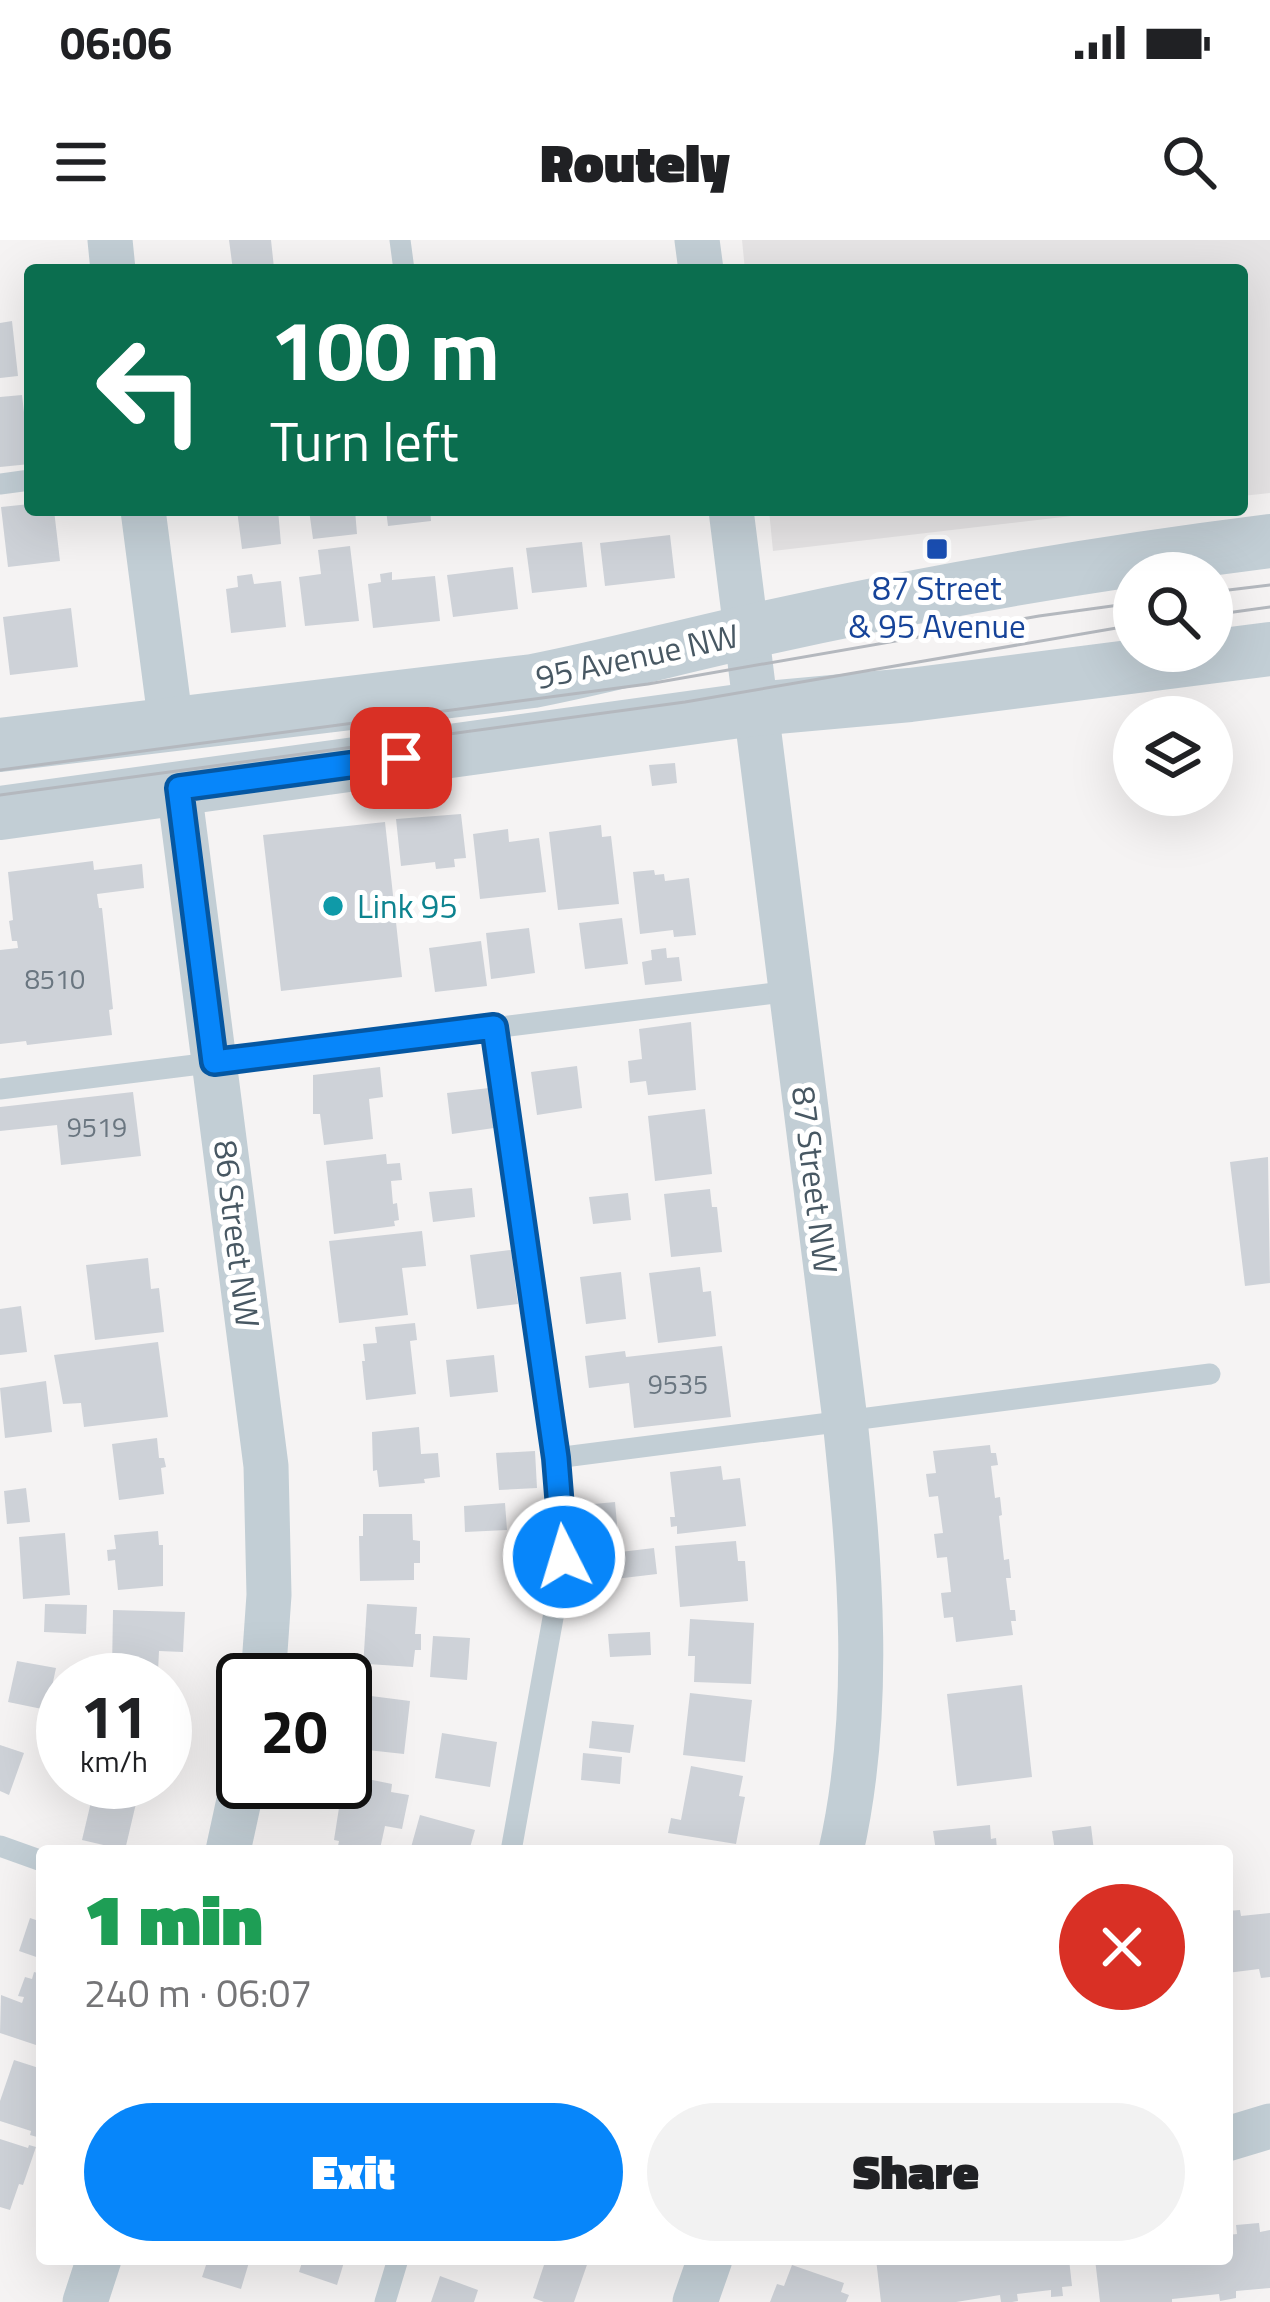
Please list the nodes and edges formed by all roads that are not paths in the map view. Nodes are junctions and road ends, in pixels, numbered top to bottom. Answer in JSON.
{"nodes":[{"id":1,"x":144,"y":516,"type":"edge"},
{"id":2,"x":732,"y":516,"type":"edge"},
{"id":3,"x":1270,"y":541,"type":"edge"},
{"id":4,"x":746,"y":632,"type":"junction"},
{"id":5,"x":1270,"y":649,"type":"edge"},
{"id":6,"x":754,"y":709,"type":"junction"},
{"id":7,"x":171,"y":725,"type":"junction"},
{"id":8,"x":0,"y":745,"type":"edge"},
{"id":9,"x":179,"y":788,"type":"junction"},
{"id":10,"x":0,"y":813,"type":"edge"},
{"id":11,"x":791,"y":991,"type":"junction"},
{"id":12,"x":494,"y":1027,"type":"junction"},
{"id":13,"x":214,"y":1062,"type":"junction"},
{"id":14,"x":0,"y":1089,"type":"edge"},
{"id":15,"x":1210,"y":1374,"type":"dead end"},
{"id":16,"x":845,"y":1420,"type":"junction"},
{"id":17,"x":556,"y":1458,"type":"junction"},
{"id":18,"x":264,"y":1653,"type":"edge"},
{"id":19,"x":237,"y":1809,"type":"edge"},
{"id":20,"x":229,"y":1845,"type":"edge"},
{"id":21,"x":513,"y":1845,"type":"edge"},
{"id":22,"x":842,"y":1845,"type":"edge"},
{"id":23,"x":0,"y":1846,"type":"edge"},
{"id":24,"x":36,"y":1859,"type":"edge"},
{"id":25,"x":1270,"y":2126,"type":"edge"},
{"id":26,"x":1233,"y":2137,"type":"edge"},
{"id":27,"x":97,"y":2265,"type":"edge"},
{"id":28,"x":396,"y":2265,"type":"edge"},
{"id":29,"x":708,"y":2265,"type":"edge"},
{"id":30,"x":85,"y":2302,"type":"edge"},
{"id":31,"x":385,"y":2302,"type":"edge"},
{"id":32,"x":695,"y":2302,"type":"edge"}],
"edges":[{"from":1,"to":7,"type":"street"},
{"from":2,"to":4,"type":"street","name":"87 Street NW"},
{"from":3,"to":4,"type":"street","name":"95 Avenue NW"},
{"from":4,"to":6,"type":"street","name":"87 Street NW"},
{"from":4,"to":7,"type":"street","name":"95 Avenue NW"},
{"from":5,"to":6,"type":"street","name":"95 Avenue NW"},
{"from":6,"to":9,"type":"street","name":"95 Avenue NW"},
{"from":6,"to":11,"type":"street","name":"87 Street NW"},
{"from":7,"to":8,"type":"street","name":"95 Avenue NW"},
{"from":9,"to":10,"type":"street","name":"95 Avenue NW"},
{"from":9,"to":13,"type":"street","name":"86 Street NW"},
{"from":11,"to":12,"type":"lane"},
{"from":11,"to":16,"type":"street","name":"87 Street NW"},
{"from":12,"to":13,"type":"lane"},
{"from":12,"to":17,"type":"lane"},
{"from":13,"to":14,"type":"lane"},
{"from":13,"to":18,"type":"street","name":"86 Street NW"},
{"from":15,"to":16,"type":"lane"},
{"from":16,"to":17,"type":"lane"},
{"from":16,"to":22,"type":"street","name":"87 Street NW"},
{"from":17,"to":21,"type":"lane"},
{"from":19,"to":20,"type":"street"},
{"from":23,"to":24,"type":"lane"},
{"from":25,"to":26,"type":"street"},
{"from":27,"to":30,"type":"street"},
{"from":28,"to":31,"type":"lane"},
{"from":29,"to":32,"type":"street"}]}
